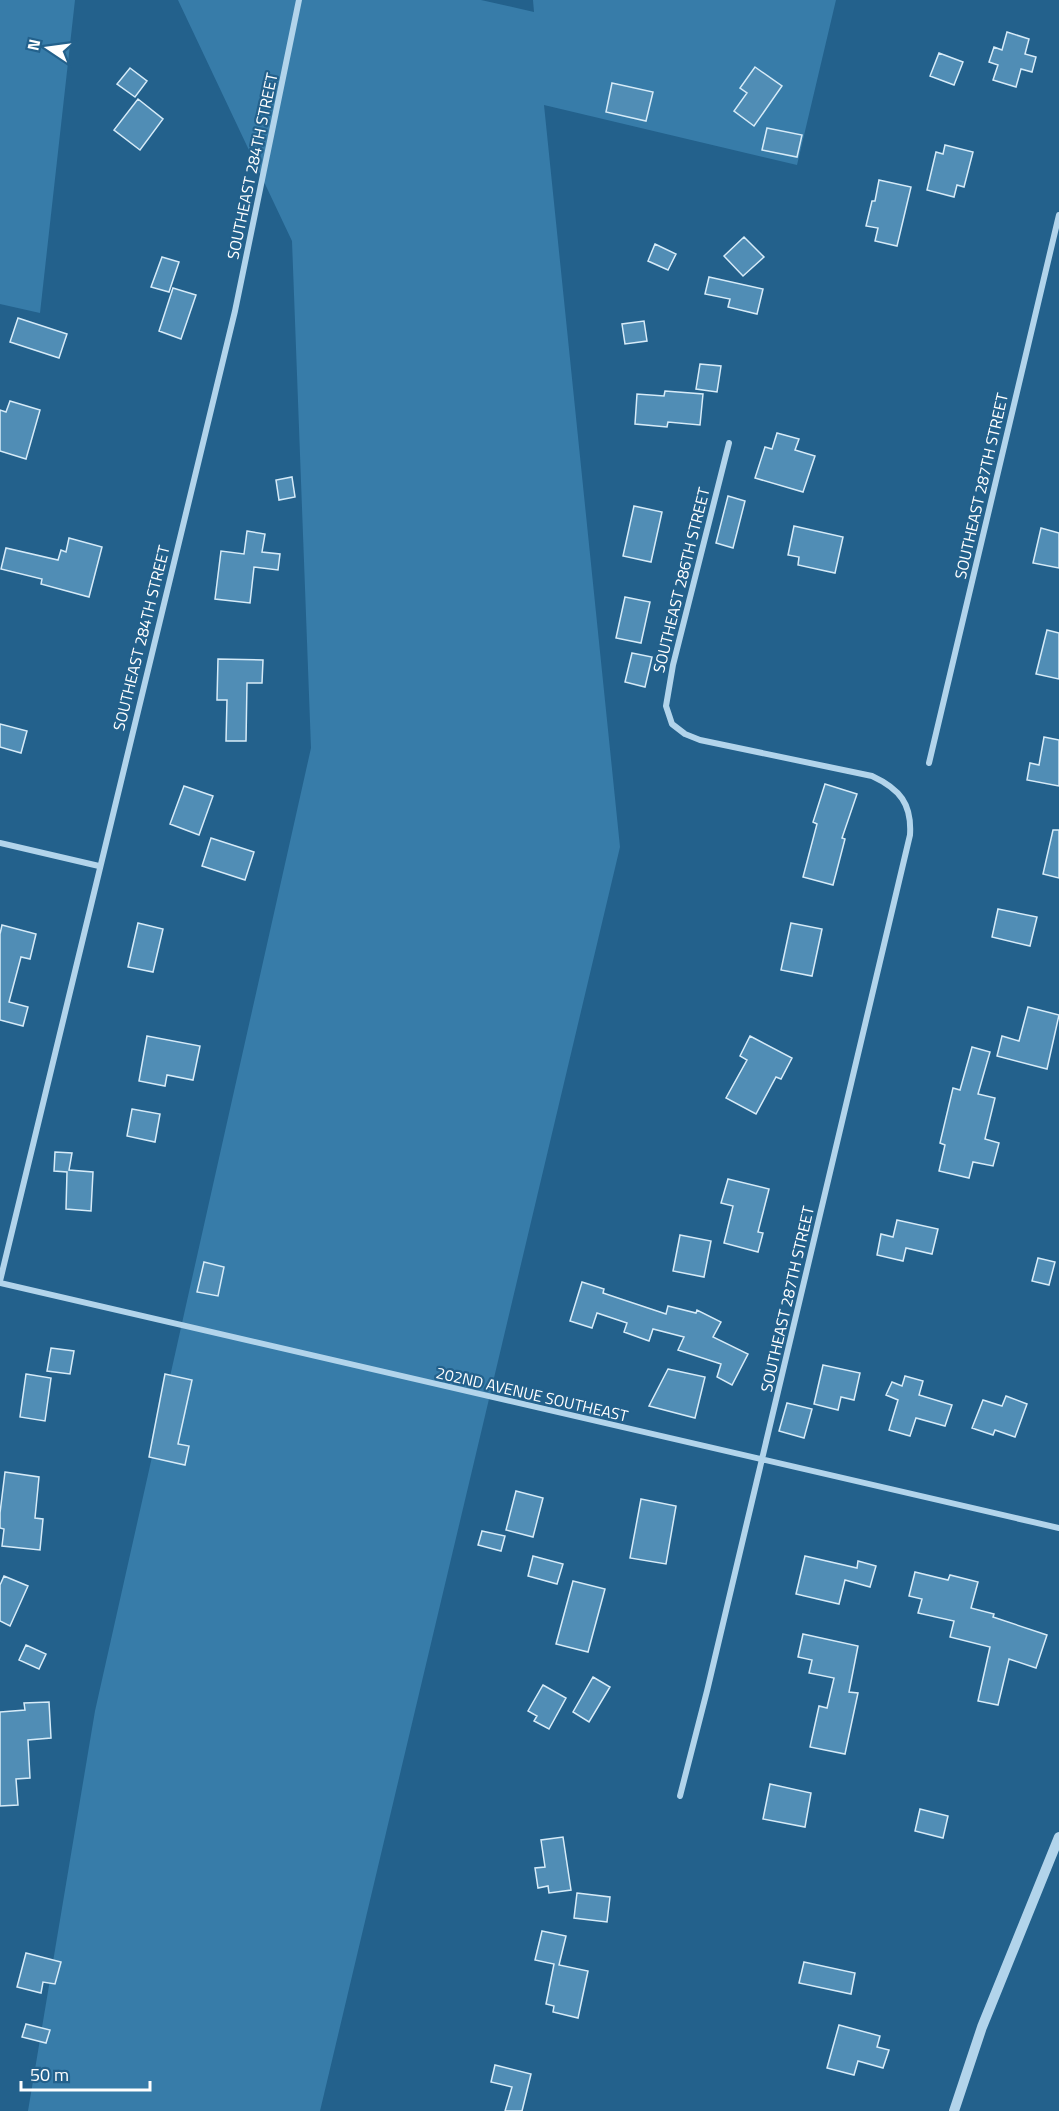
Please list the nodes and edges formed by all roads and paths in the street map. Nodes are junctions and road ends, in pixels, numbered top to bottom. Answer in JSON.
{"nodes":[{"id":1,"x":299,"y":0,"type":"edge"},
{"id":2,"x":1059,"y":214,"type":"edge"},
{"id":3,"x":729,"y":443,"type":"dead end"},
{"id":4,"x":929,"y":763,"type":"dead end"},
{"id":5,"x":908,"y":807,"type":"joint"},
{"id":6,"x":0,"y":843,"type":"edge"},
{"id":7,"x":99,"y":866,"type":"junction"},
{"id":8,"x":0,"y":1282,"type":"edge"},
{"id":9,"x":762,"y":1461,"type":"junction"},
{"id":10,"x":1059,"y":1528,"type":"edge"},
{"id":11,"x":680,"y":1796,"type":"dead end"},
{"id":12,"x":1059,"y":1837,"type":"edge"},
{"id":13,"x":954,"y":2111,"type":"edge"}],
"edges":[{"from":1,"to":7,"type":"street","name":"SOUTHEAST 284TH STREET"},
{"from":2,"to":4,"type":"street","name":"SOUTHEAST 287TH STREET"},
{"from":3,"to":5,"type":"street","name":"SOUTHEAST 286TH STREET"},
{"from":5,"to":9,"type":"street","name":"SOUTHEAST 287TH STREET"},
{"from":6,"to":7,"type":"street"},
{"from":7,"to":8,"type":"street","name":"SOUTHEAST 284TH STREET"},
{"from":8,"to":9,"type":"street","name":"202ND AVENUE SOUTHEAST"},
{"from":9,"to":10,"type":"street","name":"202ND AVENUE SOUTHEAST"},
{"from":9,"to":11,"type":"street","name":"SOUTHEAST 287TH STREET"},
{"from":12,"to":13,"type":"street"}]}
